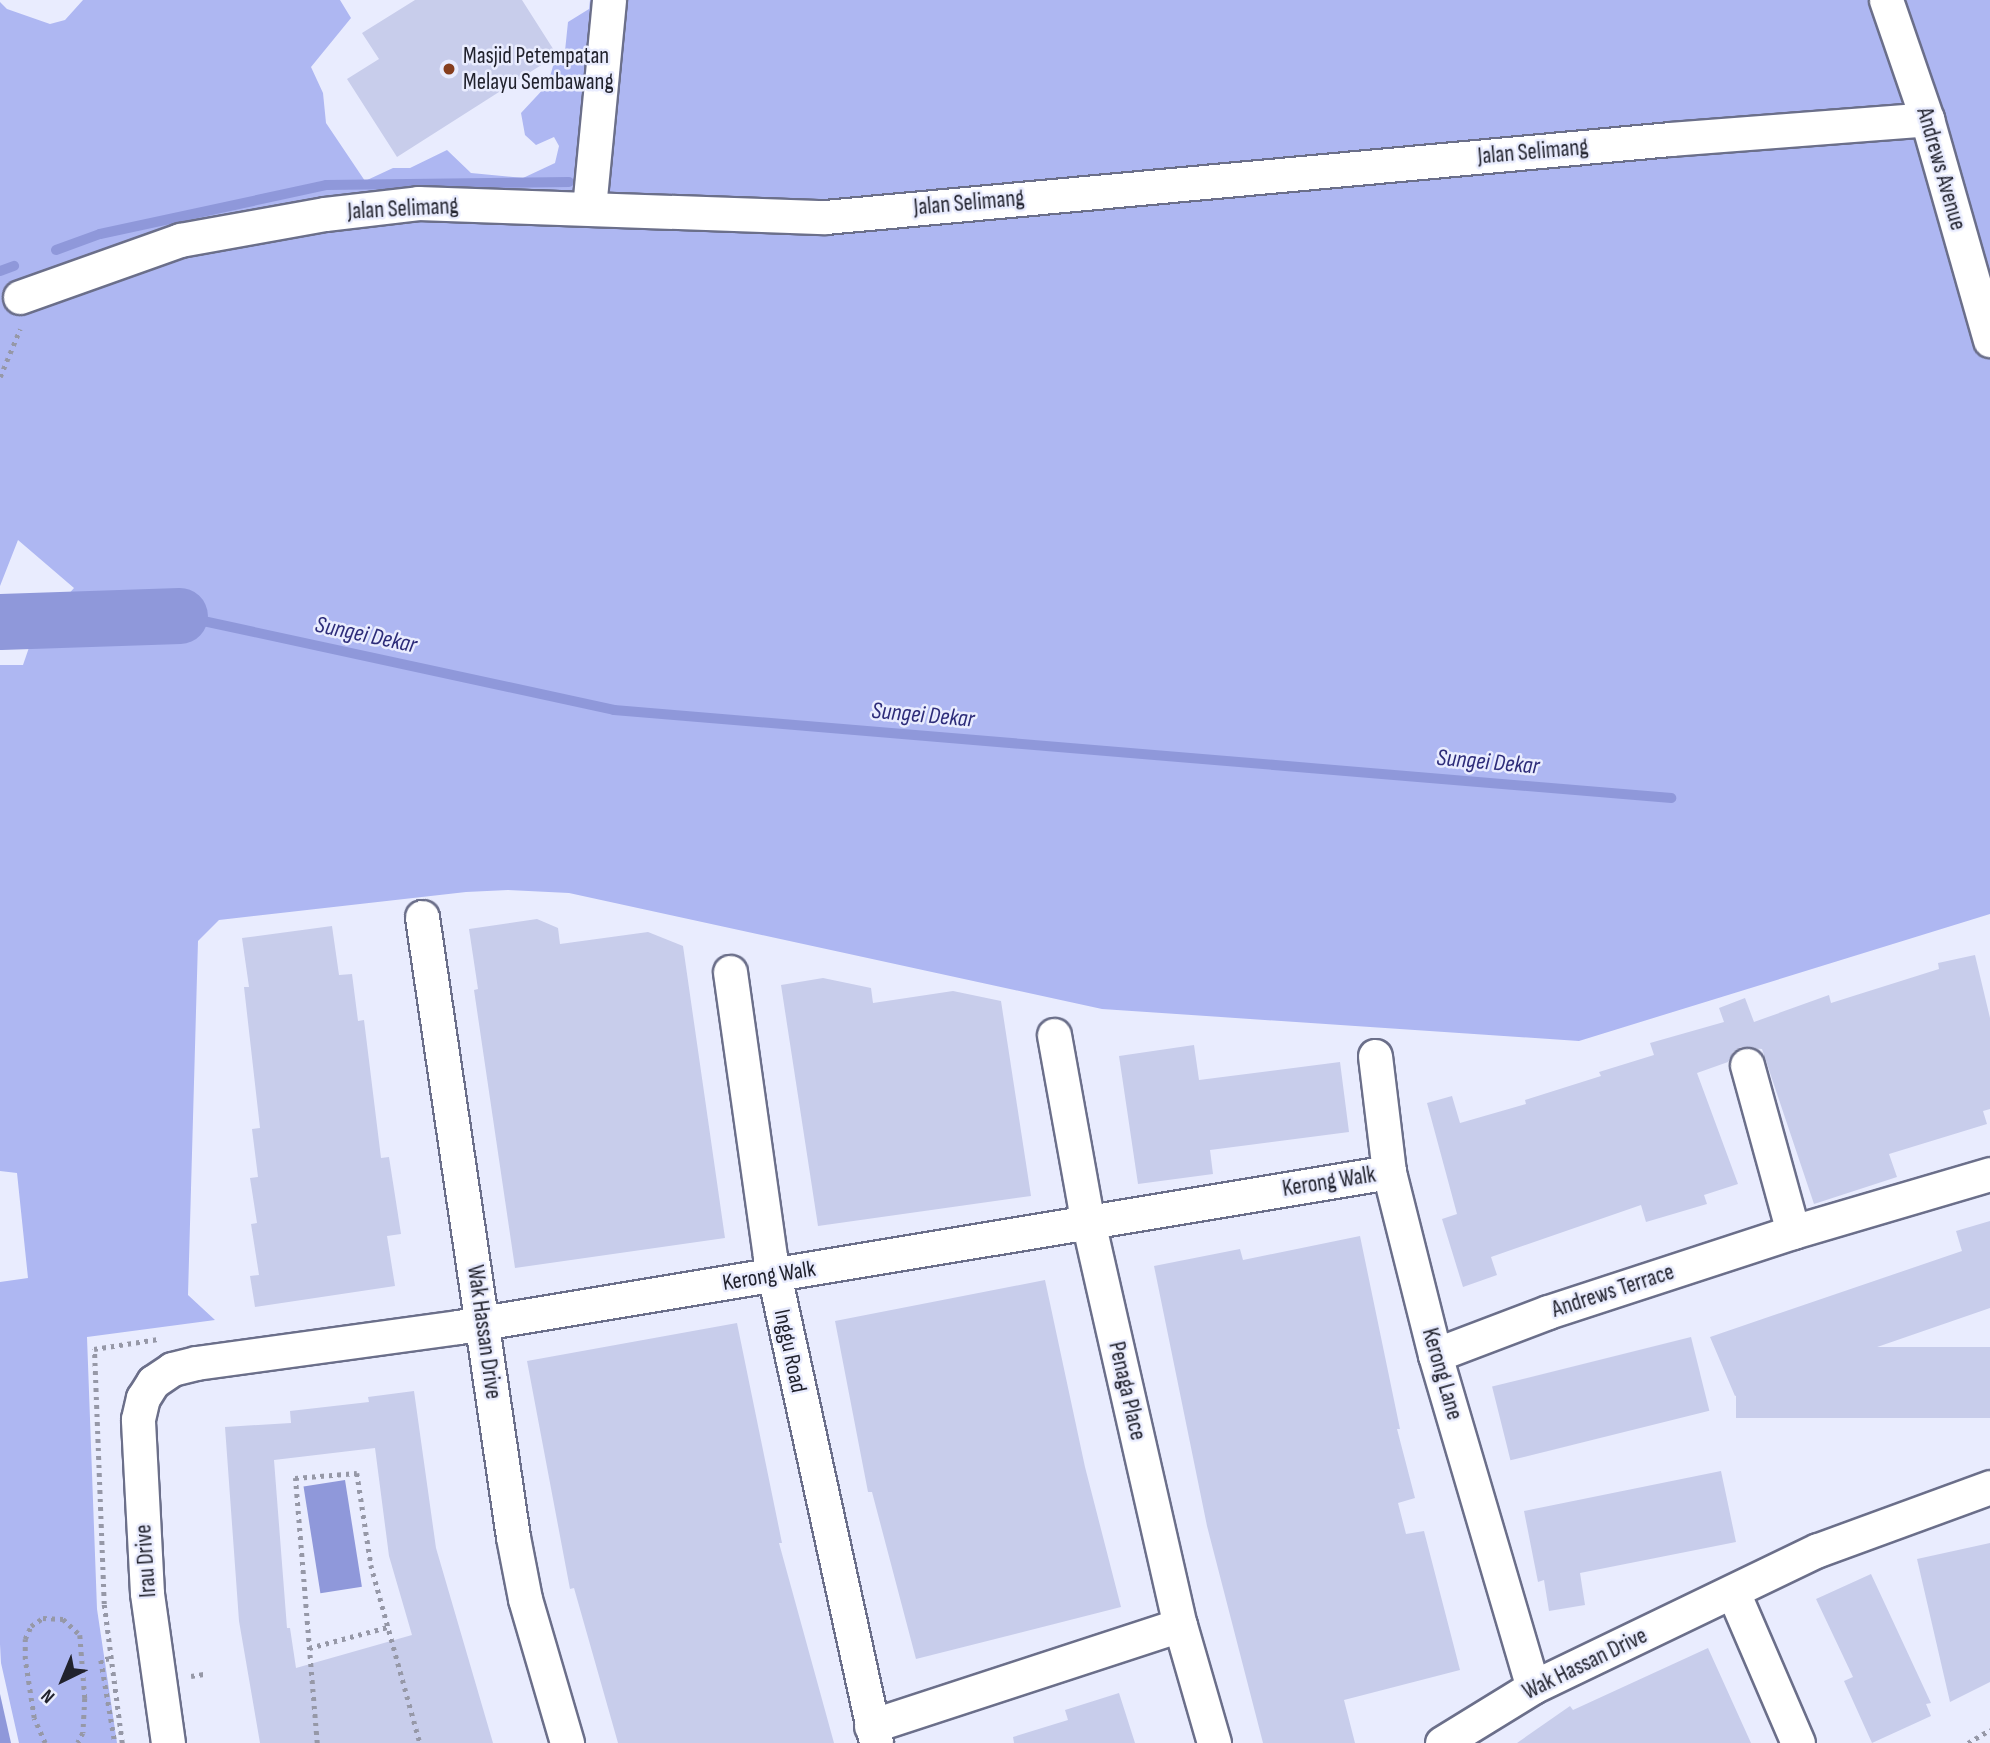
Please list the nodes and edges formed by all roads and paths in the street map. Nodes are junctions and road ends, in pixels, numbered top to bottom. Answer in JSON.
{"nodes":[{"id":1,"x":609,"y":0,"type":"edge"},
{"id":2,"x":1886,"y":0,"type":"edge"},
{"id":3,"x":1927,"y":119,"type":"junction"},
{"id":4,"x":589,"y":208,"type":"junction"},
{"id":5,"x":20,"y":297,"type":"joint"},
{"id":6,"x":1990,"y":340,"type":"edge"},
{"id":7,"x":0,"y":377,"type":"edge"},
{"id":8,"x":422,"y":917,"type":"dead end"},
{"id":9,"x":730,"y":972,"type":"dead end"},
{"id":10,"x":1054,"y":1035,"type":"dead end"},
{"id":11,"x":1375,"y":1056,"type":"dead end"},
{"id":12,"x":1746,"y":1065,"type":"dead end"},
{"id":13,"x":1389,"y":1172,"type":"junction"},
{"id":14,"x":1990,"y":1174,"type":"edge"},
{"id":15,"x":1088,"y":1222,"type":"junction"},
{"id":16,"x":1793,"y":1233,"type":"junction"},
{"id":17,"x":774,"y":1275,"type":"junction"},
{"id":18,"x":483,"y":1323,"type":"junction"},
{"id":19,"x":163,"y":1338,"type":"dead end"},
{"id":20,"x":1435,"y":1355,"type":"junction"},
{"id":21,"x":153,"y":1382,"type":"joint"},
{"id":22,"x":1990,"y":1487,"type":"edge"},
{"id":23,"x":1733,"y":1592,"type":"junction"},
{"id":24,"x":1180,"y":1625,"type":"junction"},
{"id":25,"x":388,"y":1627,"type":"junction"},
{"id":26,"x":309,"y":1648,"type":"junction"},
{"id":27,"x":109,"y":1659,"type":"junction"},
{"id":28,"x":186,"y":1663,"type":"dead end"},
{"id":29,"x":1533,"y":1687,"type":"junction"},
{"id":30,"x":189,"y":1689,"type":"dead end"},
{"id":31,"x":1990,"y":1730,"type":"edge"},
{"id":32,"x":874,"y":1735,"type":"edge"},
{"id":33,"x":45,"y":1743,"type":"edge"},
{"id":34,"x":78,"y":1743,"type":"edge"},
{"id":35,"x":115,"y":1743,"type":"edge"},
{"id":36,"x":122,"y":1743,"type":"edge"},
{"id":37,"x":168,"y":1743,"type":"edge"},
{"id":38,"x":317,"y":1743,"type":"edge"},
{"id":39,"x":421,"y":1743,"type":"edge"},
{"id":40,"x":567,"y":1743,"type":"edge"},
{"id":41,"x":1214,"y":1743,"type":"edge"},
{"id":42,"x":1442,"y":1743,"type":"edge"},
{"id":43,"x":1798,"y":1743,"type":"edge"},
{"id":44,"x":1968,"y":1743,"type":"edge"}],
"edges":[{"from":1,"to":4,"type":"street"},
{"from":2,"to":3,"type":"street","name":"Andrews Avenue"},
{"from":3,"to":4,"type":"street","name":"Jalan Selimang"},
{"from":3,"to":6,"type":"street","name":"Andrews Avenue"},
{"from":4,"to":5,"type":"street","name":"Jalan Selimang"},
{"from":5,"to":7,"type":"path"},
{"from":8,"to":18,"type":"street","name":"Wak Hassan Drive"},
{"from":9,"to":17,"type":"street","name":"Inggu Road"},
{"from":10,"to":15,"type":"street","name":"Penaga Place"},
{"from":11,"to":13,"type":"street","name":"Kerong Lane"},
{"from":12,"to":16,"type":"street"},
{"from":13,"to":15,"type":"street","name":"Kerong Walk"},
{"from":13,"to":20,"type":"street","name":"Kerong Lane"},
{"from":14,"to":16,"type":"street","name":"Andrews Terrace"},
{"from":15,"to":17,"type":"street","name":"Kerong Walk"},
{"from":15,"to":24,"type":"street","name":"Penaga Place"},
{"from":16,"to":20,"type":"street","name":"Andrews Terrace"},
{"from":17,"to":18,"type":"street","name":"Kerong Walk"},
{"from":17,"to":32,"type":"street","name":"Inggu Road"},
{"from":18,"to":21,"type":"street","name":"Kerong Walk"},
{"from":18,"to":40,"type":"street","name":"Wak Hassan Drive"},
{"from":19,"to":27,"type":"path"},
{"from":20,"to":29,"type":"street","name":"Kerong Lane"},
{"from":21,"to":37,"type":"street","name":"Irau Drive"},
{"from":22,"to":23,"type":"street","name":"Wak Hassan Drive"},
{"from":23,"to":29,"type":"street","name":"Wak Hassan Drive"},
{"from":23,"to":43,"type":"street"},
{"from":24,"to":32,"type":"street","name":"Inggu Road"},
{"from":24,"to":41,"type":"street","name":"Penaga Place"},
{"from":25,"to":26,"type":"path"},
{"from":25,"to":26,"type":"path"},
{"from":25,"to":39,"type":"path"},
{"from":26,"to":38,"type":"path"},
{"from":27,"to":35,"type":"path"},
{"from":27,"to":36,"type":"path"},
{"from":28,"to":30,"type":"path"},
{"from":29,"to":42,"type":"street","name":"Wak Hassan Drive"},
{"from":31,"to":44,"type":"path"},
{"from":33,"to":34,"type":"path"}]}
